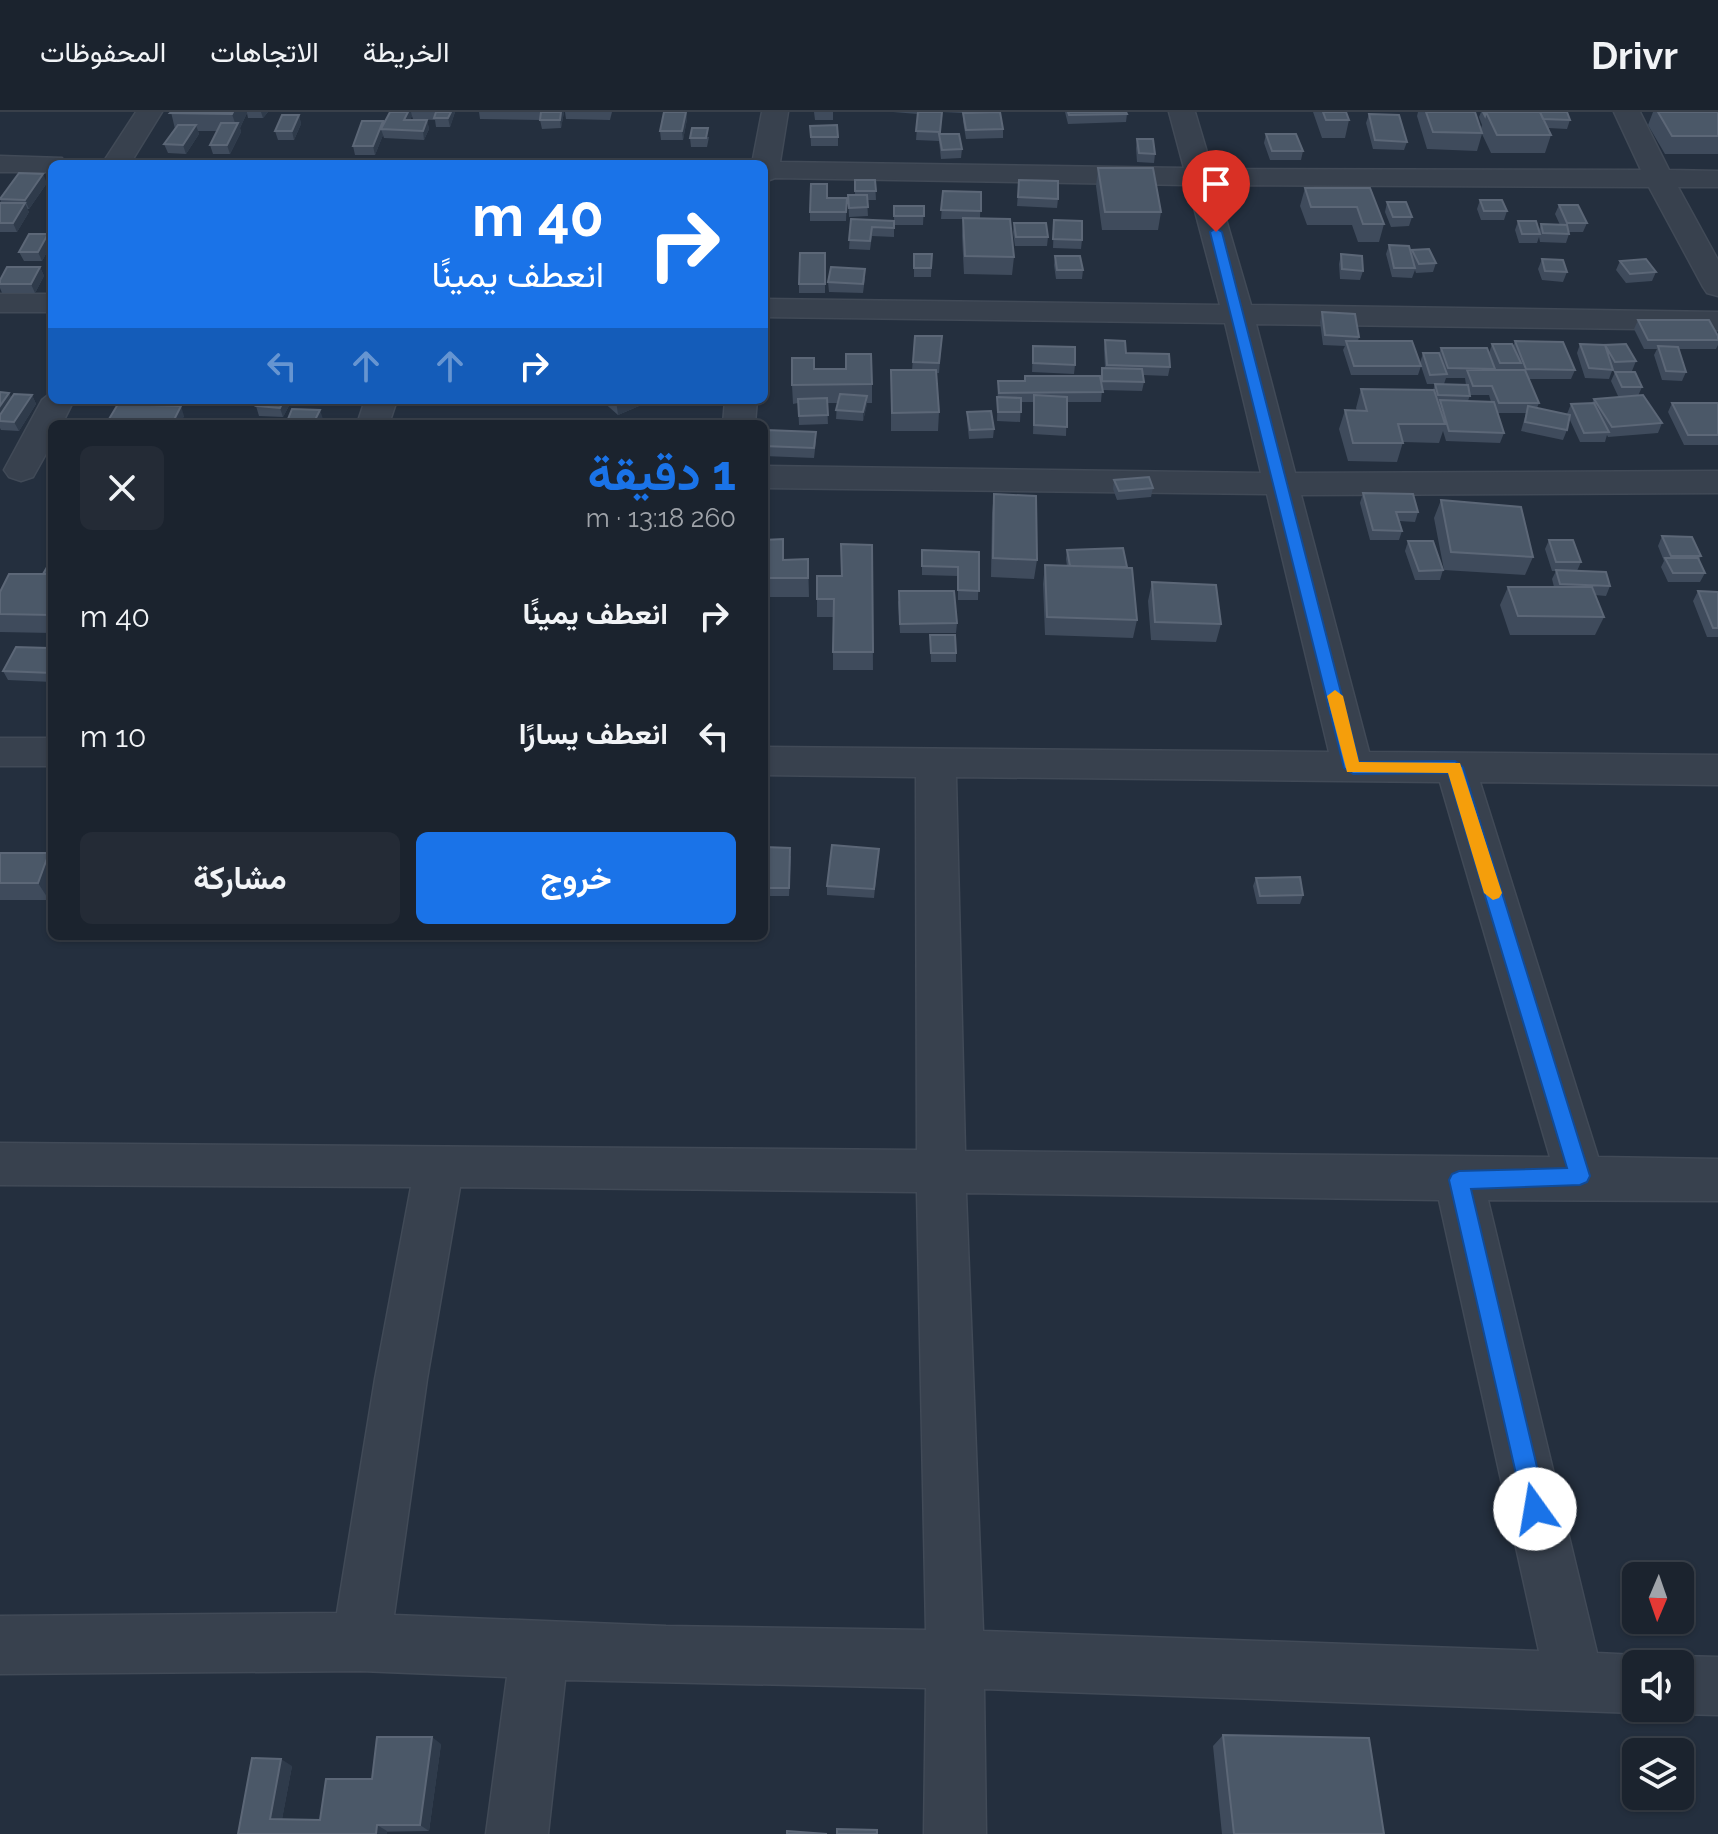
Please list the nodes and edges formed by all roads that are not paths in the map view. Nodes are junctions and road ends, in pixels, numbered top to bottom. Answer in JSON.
{"nodes":[{"id":1,"x":149,"y":112,"type":"edge"},
{"id":2,"x":775,"y":112,"type":"edge"},
{"id":3,"x":1182,"y":112,"type":"edge"},
{"id":4,"x":1627,"y":112,"type":"edge"},
{"id":5,"x":119,"y":160,"type":"edge"},
{"id":6,"x":766,"y":160,"type":"edge"},
{"id":7,"x":0,"y":164,"type":"edge"},
{"id":8,"x":48,"y":164,"type":"edge"},
{"id":9,"x":768,"y":171,"type":"edge"},
{"id":10,"x":1202,"y":177,"type":"junction"},
{"id":11,"x":1659,"y":179,"type":"junction"},
{"id":12,"x":1718,"y":179,"type":"edge"},
{"id":13,"x":1718,"y":287,"type":"edge"},
{"id":14,"x":48,"y":295,"type":"edge"},
{"id":15,"x":0,"y":303,"type":"edge"},
{"id":16,"x":768,"y":308,"type":"edge"},
{"id":17,"x":1238,"y":314,"type":"junction"},
{"id":18,"x":1718,"y":321,"type":"edge"},
{"id":19,"x":48,"y":421,"type":"edge"},
{"id":20,"x":24,"y":470,"type":"edge"},
{"id":21,"x":768,"y":477,"type":"edge"},
{"id":22,"x":1718,"y":482,"type":"edge"},
{"id":23,"x":1281,"y":484,"type":"junction"},
{"id":24,"x":0,"y":752,"type":"edge"},
{"id":25,"x":48,"y":752,"type":"edge"},
{"id":26,"x":768,"y":761,"type":"edge"},
{"id":27,"x":936,"y":763,"type":"junction"},
{"id":28,"x":1455,"y":767,"type":"junction"},
{"id":29,"x":1353,"y":768,"type":"junction"},
{"id":30,"x":1718,"y":770,"type":"edge"},
{"id":31,"x":0,"y":1164,"type":"edge"},
{"id":32,"x":439,"y":1167,"type":"junction"},
{"id":33,"x":941,"y":1171,"type":"junction"},
{"id":34,"x":1580,"y":1176,"type":"junction"},
{"id":35,"x":1459,"y":1180,"type":"junction"},
{"id":36,"x":1718,"y":1180,"type":"edge"},
{"id":37,"x":361,"y":1642,"type":"junction"},
{"id":38,"x":0,"y":1645,"type":"edge"},
{"id":39,"x":539,"y":1650,"type":"junction"},
{"id":40,"x":955,"y":1659,"type":"junction"},
{"id":41,"x":1575,"y":1682,"type":"junction"},
{"id":42,"x":1622,"y":1684,"type":"edge"},
{"id":43,"x":1694,"y":1685,"type":"edge"},
{"id":44,"x":1718,"y":1686,"type":"edge"},
{"id":45,"x":517,"y":1834,"type":"edge"},
{"id":46,"x":955,"y":1834,"type":"edge"}],
"edges":[{"from":1,"to":5,"type":"street"},
{"from":2,"to":6,"type":"street"},
{"from":3,"to":10,"type":"street"},
{"from":4,"to":11,"type":"street"},
{"from":7,"to":8,"type":"street"},
{"from":9,"to":10,"type":"street"},
{"from":10,"to":11,"type":"street"},
{"from":10,"to":17,"type":"street"},
{"from":11,"to":12,"type":"street"},
{"from":11,"to":13,"type":"street"},
{"from":14,"to":15,"type":"street"},
{"from":16,"to":17,"type":"street"},
{"from":17,"to":18,"type":"street"},
{"from":17,"to":23,"type":"street"},
{"from":19,"to":20,"type":"street"},
{"from":21,"to":23,"type":"street"},
{"from":22,"to":23,"type":"street"},
{"from":23,"to":29,"type":"street"},
{"from":24,"to":25,"type":"street"},
{"from":26,"to":27,"type":"street"},
{"from":27,"to":29,"type":"street"},
{"from":27,"to":33,"type":"street"},
{"from":28,"to":29,"type":"street"},
{"from":28,"to":30,"type":"street"},
{"from":28,"to":34,"type":"street"},
{"from":31,"to":32,"type":"street"},
{"from":32,"to":33,"type":"street"},
{"from":32,"to":37,"type":"street"},
{"from":33,"to":35,"type":"street"},
{"from":33,"to":40,"type":"street"},
{"from":34,"to":35,"type":"street"},
{"from":34,"to":36,"type":"street"},
{"from":35,"to":41,"type":"street"},
{"from":37,"to":38,"type":"street"},
{"from":37,"to":39,"type":"street"},
{"from":39,"to":40,"type":"street"},
{"from":39,"to":45,"type":"street"},
{"from":40,"to":41,"type":"street"},
{"from":40,"to":46,"type":"street"},
{"from":41,"to":42,"type":"street"},
{"from":43,"to":44,"type":"street"}]}
